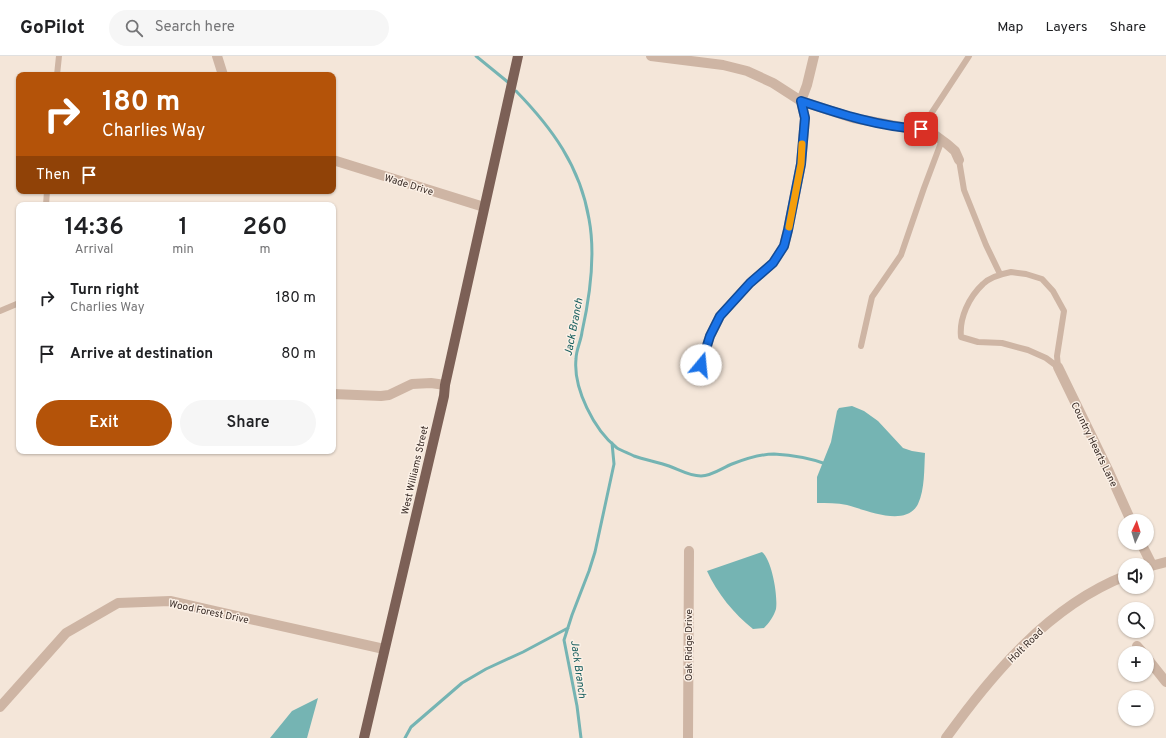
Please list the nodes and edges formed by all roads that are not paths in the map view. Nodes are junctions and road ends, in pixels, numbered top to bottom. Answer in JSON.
{"nodes":[{"id":1,"x":59,"y":56,"type":"edge"},
{"id":2,"x":217,"y":56,"type":"edge"},
{"id":3,"x":518,"y":56,"type":"edge"},
{"id":4,"x":651,"y":56,"type":"edge"},
{"id":5,"x":814,"y":56,"type":"edge"},
{"id":6,"x":969,"y":56,"type":"edge"},
{"id":7,"x":57,"y":72,"type":"edge"},
{"id":8,"x":222,"y":72,"type":"edge"},
{"id":9,"x":801,"y":101,"type":"junction"},
{"id":10,"x":921,"y":129,"type":"junction"},
{"id":11,"x":942,"y":140,"type":"junction"},
{"id":12,"x":959,"y":160,"type":"joint"},
{"id":13,"x":336,"y":161,"type":"edge"},
{"id":14,"x":484,"y":207,"type":"junction"},
{"id":15,"x":1000,"y":274,"type":"junction"},
{"id":16,"x":16,"y":304,"type":"edge"},
{"id":17,"x":0,"y":311,"type":"edge"},
{"id":18,"x":861,"y":346,"type":"dead end"},
{"id":19,"x":701,"y":365,"type":"dead end"},
{"id":20,"x":1058,"y":368,"type":"junction"},
{"id":21,"x":445,"y":385,"type":"junction"},
{"id":22,"x":336,"y":394,"type":"edge"},
{"id":23,"x":1128,"y":514,"type":"edge"},
{"id":24,"x":689,"y":551,"type":"dead end"},
{"id":25,"x":1166,"y":562,"type":"edge"},
{"id":26,"x":1154,"y":565,"type":"edge"},
{"id":27,"x":1118,"y":579,"type":"edge"},
{"id":28,"x":384,"y":649,"type":"junction"},
{"id":29,"x":1154,"y":667,"type":"edge"},
{"id":30,"x":1166,"y":682,"type":"edge"},
{"id":31,"x":0,"y":707,"type":"edge"},
{"id":32,"x":364,"y":738,"type":"edge"},
{"id":33,"x":688,"y":738,"type":"edge"},
{"id":34,"x":946,"y":738,"type":"edge"}],
"edges":[{"from":1,"to":7,"type":"lane"},
{"from":2,"to":8,"type":"street"},
{"from":3,"to":14,"type":"main road","name":"West Williams Street"},
{"from":4,"to":9,"type":"street"},
{"from":5,"to":9,"type":"street"},
{"from":6,"to":10,"type":"lane"},
{"from":9,"to":10,"type":"street"},
{"from":9,"to":19,"type":"street"},
{"from":10,"to":11,"type":"street"},
{"from":11,"to":12,"type":"street"},
{"from":11,"to":18,"type":"lane"},
{"from":12,"to":15,"type":"lane"},
{"from":13,"to":14,"type":"street","name":"Wade Drive"},
{"from":14,"to":21,"type":"main road","name":"West Williams Street"},
{"from":15,"to":20,"type":"lane"},
{"from":15,"to":20,"type":"lane"},
{"from":16,"to":17,"type":"lane"},
{"from":20,"to":23,"type":"street","name":"Country Hearts Lane"},
{"from":21,"to":22,"type":"street"},
{"from":21,"to":28,"type":"main road","name":"West Williams Street"},
{"from":24,"to":33,"type":"street","name":"Oak Ridge Drive"},
{"from":25,"to":26,"type":"street"},
{"from":27,"to":34,"type":"street","name":"Holt Road"},
{"from":28,"to":31,"type":"street","name":"Wood Forest Drive"},
{"from":28,"to":32,"type":"main road","name":"West Williams Street"},
{"from":29,"to":30,"type":"street"}]}
